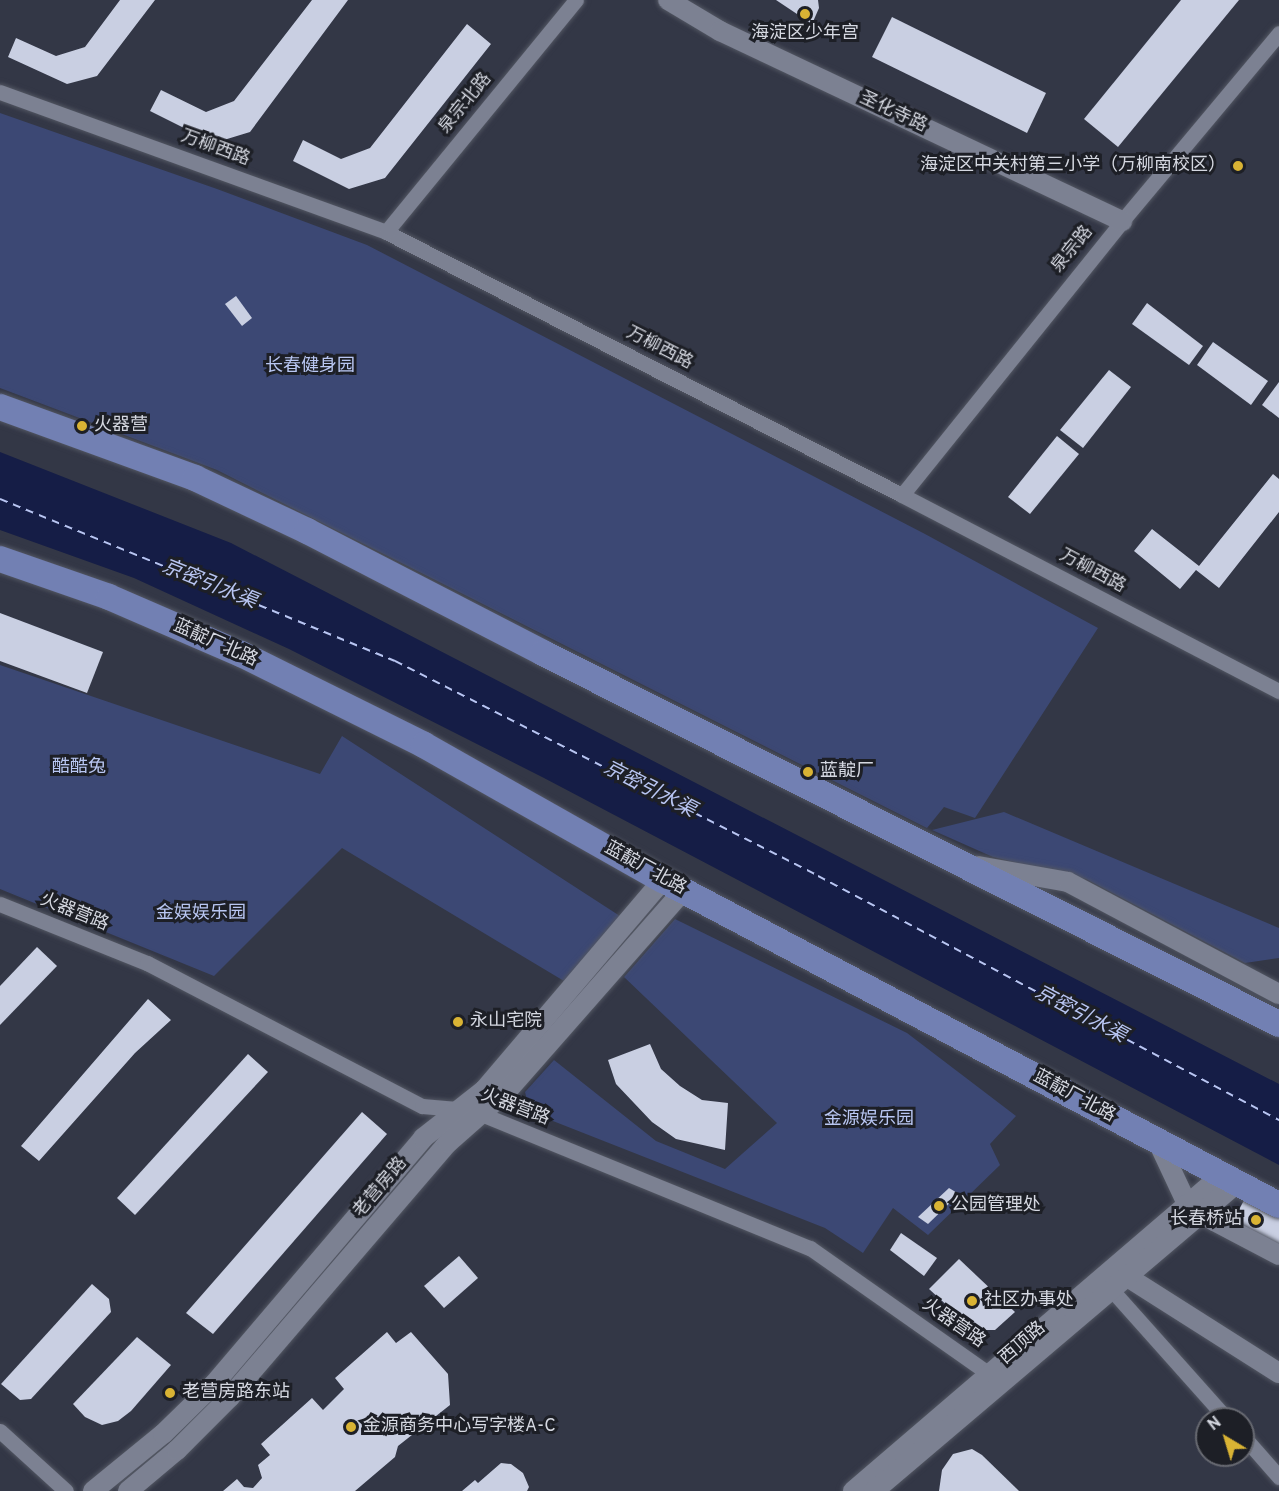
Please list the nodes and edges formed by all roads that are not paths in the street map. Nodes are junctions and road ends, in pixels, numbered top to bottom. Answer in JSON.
{"nodes":[{"id":1,"x":576,"y":0,"type":"edge"},
{"id":2,"x":668,"y":0,"type":"edge"},
{"id":3,"x":1279,"y":33,"type":"edge"},
{"id":4,"x":0,"y":92,"type":"edge"},
{"id":5,"x":1122,"y":221,"type":"junction"},
{"id":6,"x":387,"y":232,"type":"junction"},
{"id":7,"x":0,"y":406,"type":"edge"},
{"id":8,"x":902,"y":495,"type":"junction"},
{"id":9,"x":0,"y":559,"type":"edge"},
{"id":10,"x":1279,"y":692,"type":"edge"},
{"id":11,"x":960,"y":863,"type":"junction"},
{"id":12,"x":673,"y":885,"type":"junction"},
{"id":13,"x":0,"y":904,"type":"edge"},
{"id":14,"x":1179,"y":974,"type":"junction"},
{"id":15,"x":1274,"y":989,"type":"edge"},
{"id":16,"x":1279,"y":1024,"type":"edge"},
{"id":17,"x":460,"y":1109,"type":"junction"},
{"id":18,"x":481,"y":1114,"type":"junction"},
{"id":19,"x":1158,"y":1142,"type":"junction"},
{"id":20,"x":1229,"y":1179,"type":"junction"},
{"id":21,"x":1279,"y":1205,"type":"edge"},
{"id":22,"x":1194,"y":1209,"type":"junction"},
{"id":23,"x":1279,"y":1255,"type":"edge"},
{"id":24,"x":1119,"y":1282,"type":"junction"},
{"id":25,"x":1279,"y":1373,"type":"edge"},
{"id":26,"x":995,"y":1378,"type":"junction"},
{"id":27,"x":1218,"y":1407,"type":"edge"},
{"id":28,"x":0,"y":1431,"type":"edge"},
{"id":29,"x":1255,"y":1450,"type":"edge"},
{"id":30,"x":1279,"y":1477,"type":"edge"},
{"id":31,"x":66,"y":1491,"type":"edge"},
{"id":32,"x":93,"y":1491,"type":"edge"},
{"id":33,"x":128,"y":1491,"type":"edge"},
{"id":34,"x":853,"y":1491,"type":"edge"},
{"id":35,"x":874,"y":1491,"type":"edge"}],
"edges":[{"from":1,"to":6,"type":"street","name":"泉宗北路"},
{"from":2,"to":5,"type":"street","name":"圣化寺路"},
{"from":3,"to":5,"type":"street","name":"泉宗路"},
{"from":4,"to":6,"type":"street","name":"万柳西路"},
{"from":5,"to":8,"type":"street","name":"泉宗路"},
{"from":6,"to":8,"type":"street","name":"万柳西路"},
{"from":7,"to":11,"type":"highway"},
{"from":8,"to":10,"type":"street","name":"万柳西路"},
{"from":9,"to":12,"type":"highway","name":"蓝靛厂北路"},
{"from":11,"to":14,"type":"highway"},
{"from":11,"to":15,"type":"street"},
{"from":12,"to":17,"type":"street","name":"老营房路"},
{"from":12,"to":18,"type":"street","name":"老营房路"},
{"from":12,"to":19,"type":"highway","name":"蓝靛厂北路"},
{"from":13,"to":17,"type":"street","name":"火器营路"},
{"from":14,"to":15,"type":"street"},
{"from":14,"to":16,"type":"highway"},
{"from":17,"to":18,"type":"street","name":"火器营路"},
{"from":17,"to":32,"type":"street","name":"老营房路"},
{"from":18,"to":26,"type":"street","name":"火器营路"},
{"from":18,"to":33,"type":"street","name":"老营房路"},
{"from":19,"to":20,"type":"highway","name":"蓝靛厂北路"},
{"from":19,"to":22,"type":"street"},
{"from":20,"to":21,"type":"highway","name":"蓝靛厂北路"},
{"from":20,"to":22,"type":"street","name":"西顶路"},
{"from":22,"to":23,"type":"street"},
{"from":22,"to":24,"type":"street","name":"西顶路"},
{"from":22,"to":26,"type":"street","name":"西顶路"},
{"from":24,"to":25,"type":"street"},
{"from":24,"to":26,"type":"street","name":"西顶路"},
{"from":24,"to":27,"type":"street"},
{"from":26,"to":34,"type":"street","name":"西顶路"},
{"from":26,"to":35,"type":"street","name":"西顶路"},
{"from":28,"to":31,"type":"street"},
{"from":29,"to":30,"type":"street"}]}
